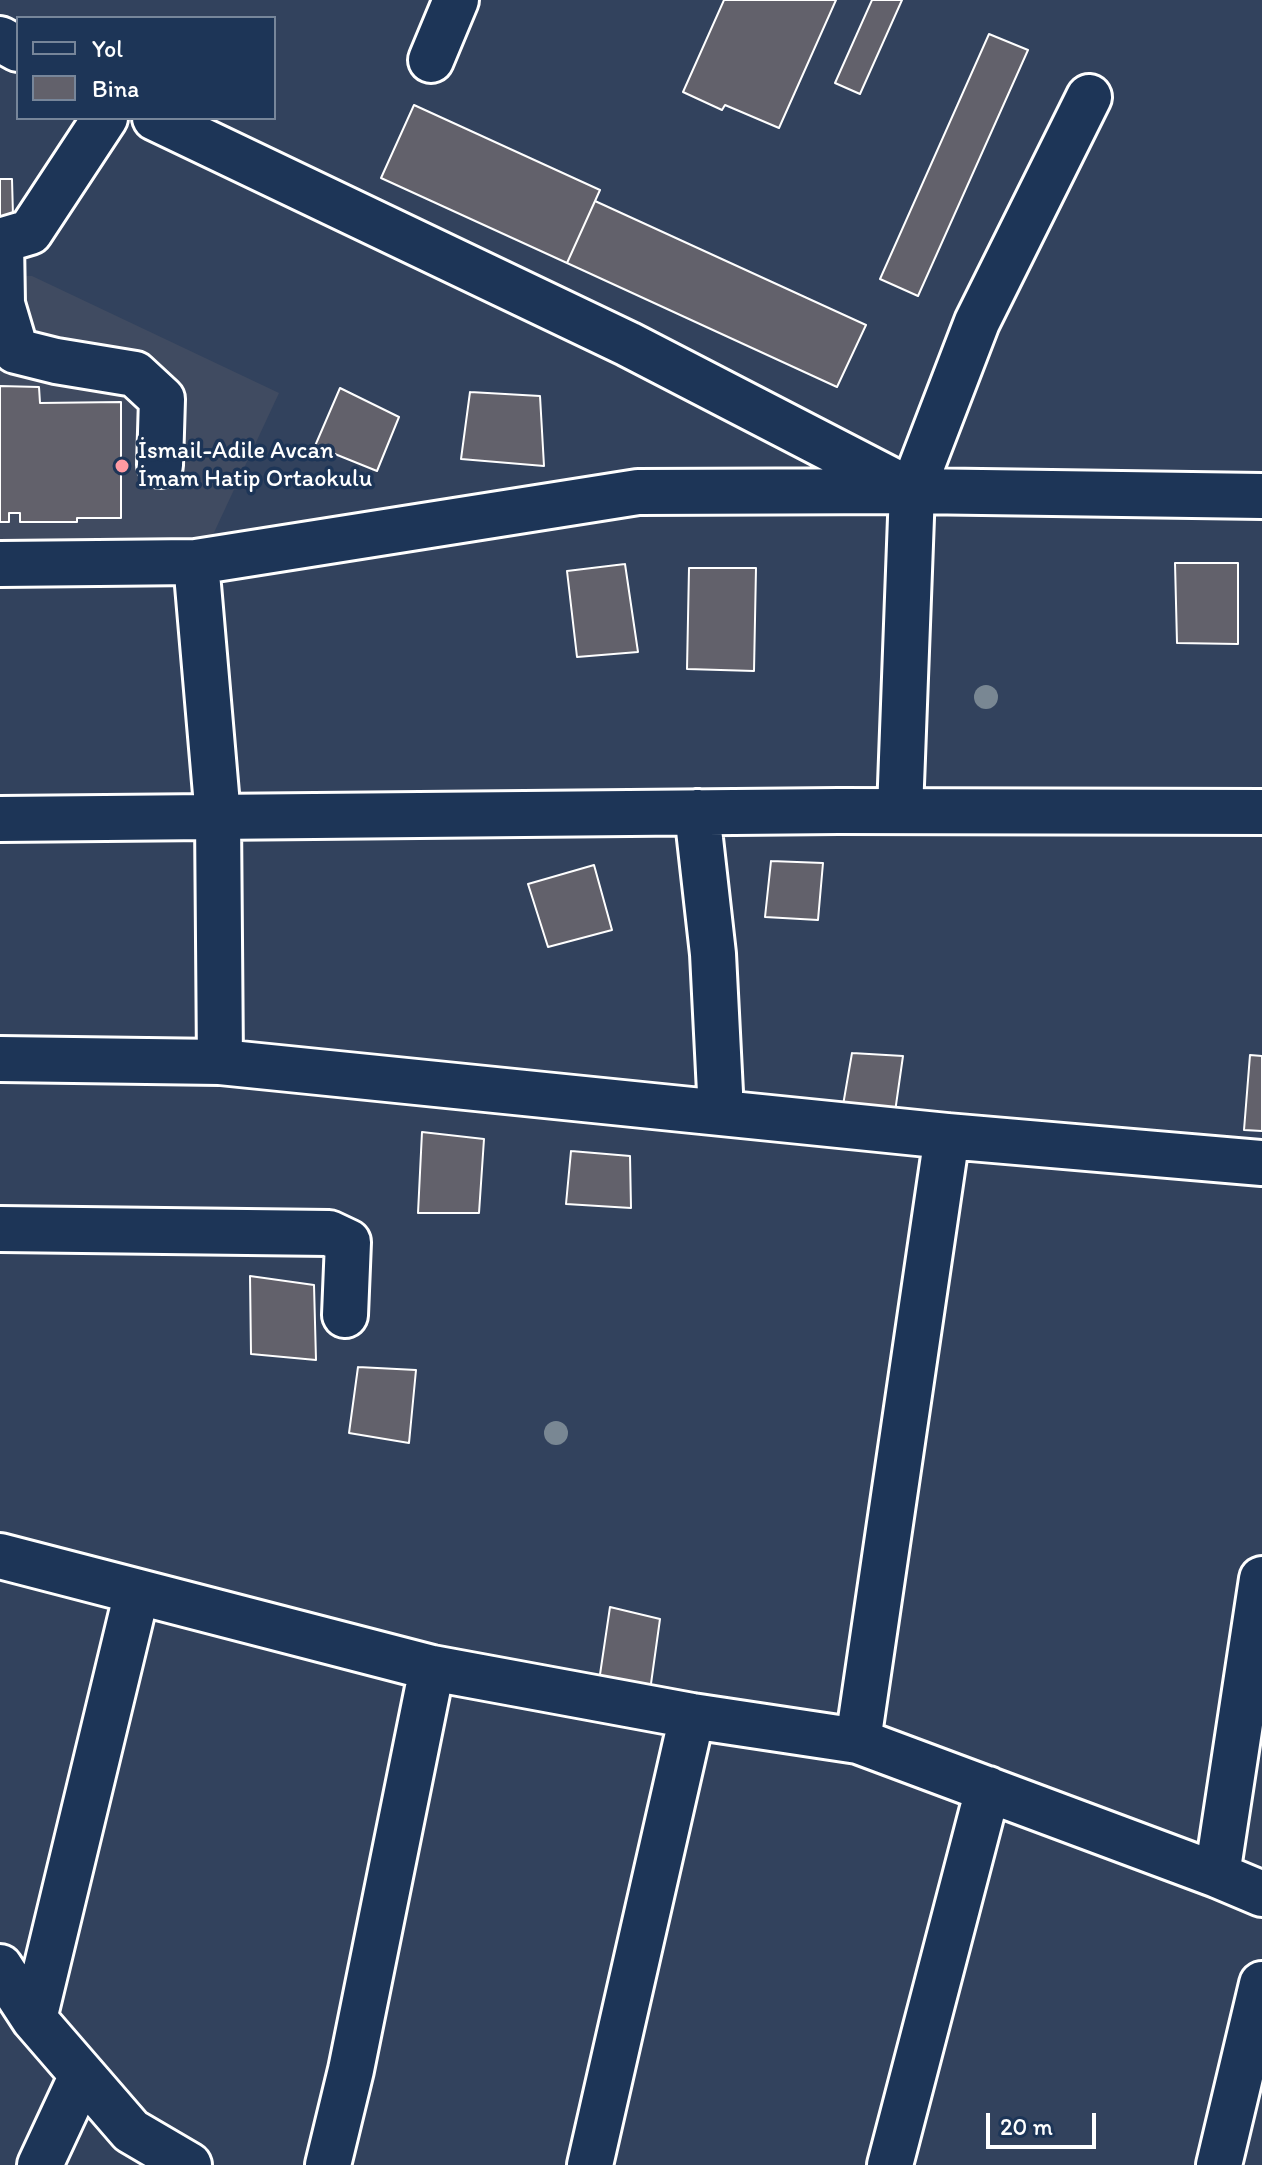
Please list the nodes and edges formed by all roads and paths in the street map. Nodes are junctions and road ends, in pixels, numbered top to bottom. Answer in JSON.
{"nodes":[{"id":1,"x":456,"y":0,"type":"edge"},
{"id":2,"x":431,"y":60,"type":"dead end"},
{"id":3,"x":1089,"y":97,"type":"dead end"},
{"id":4,"x":104,"y":120,"type":"edge"},
{"id":5,"x":159,"y":120,"type":"edge"},
{"id":6,"x":1,"y":241,"type":"edge"},
{"id":7,"x":160,"y":465,"type":"dead end"},
{"id":8,"x":912,"y":491,"type":"junction"},
{"id":9,"x":1262,"y":496,"type":"edge"},
{"id":10,"x":196,"y":562,"type":"junction"},
{"id":11,"x":0,"y":564,"type":"edge"},
{"id":12,"x":900,"y":811,"type":"junction"},
{"id":13,"x":697,"y":812,"type":"junction"},
{"id":14,"x":1262,"y":812,"type":"edge"},
{"id":15,"x":218,"y":817,"type":"junction"},
{"id":16,"x":0,"y":819,"type":"edge"},
{"id":17,"x":0,"y":1059,"type":"edge"},
{"id":18,"x":220,"y":1062,"type":"junction"},
{"id":19,"x":721,"y":1112,"type":"junction"},
{"id":20,"x":947,"y":1136,"type":"junction"},
{"id":21,"x":1262,"y":1163,"type":"edge"},
{"id":22,"x":0,"y":1229,"type":"edge"},
{"id":23,"x":345,"y":1315,"type":"dead end"},
{"id":24,"x":0,"y":1556,"type":"edge"},
{"id":25,"x":1262,"y":1579,"type":"edge"},
{"id":26,"x":137,"y":1592,"type":"junction"},
{"id":27,"x":432,"y":1668,"type":"junction"},
{"id":28,"x":692,"y":1716,"type":"junction"},
{"id":29,"x":858,"y":1741,"type":"junction"},
{"id":30,"x":988,"y":1789,"type":"junction"},
{"id":31,"x":1217,"y":1875,"type":"junction"},
{"id":32,"x":1262,"y":1894,"type":"edge"},
{"id":33,"x":0,"y":1967,"type":"edge"},
{"id":34,"x":1262,"y":1984,"type":"edge"},
{"id":35,"x":34,"y":2019,"type":"junction"},
{"id":36,"x":82,"y":2075,"type":"junction"},
{"id":37,"x":40,"y":2165,"type":"edge"},
{"id":38,"x":189,"y":2165,"type":"edge"},
{"id":39,"x":328,"y":2165,"type":"edge"},
{"id":40,"x":590,"y":2165,"type":"edge"},
{"id":41,"x":890,"y":2165,"type":"edge"},
{"id":42,"x":1219,"y":2165,"type":"edge"}],
"edges":[{"from":1,"to":2,"type":"street"},
{"from":3,"to":8,"type":"street"},
{"from":4,"to":6,"type":"street"},
{"from":5,"to":8,"type":"street"},
{"from":6,"to":7,"type":"street"},
{"from":8,"to":9,"type":"street"},
{"from":8,"to":10,"type":"street"},
{"from":8,"to":12,"type":"street"},
{"from":10,"to":11,"type":"street"},
{"from":10,"to":15,"type":"street"},
{"from":12,"to":13,"type":"street"},
{"from":12,"to":14,"type":"street"},
{"from":13,"to":15,"type":"street"},
{"from":13,"to":19,"type":"street"},
{"from":15,"to":16,"type":"street"},
{"from":15,"to":18,"type":"street"},
{"from":17,"to":18,"type":"street"},
{"from":18,"to":19,"type":"street"},
{"from":19,"to":20,"type":"street"},
{"from":20,"to":21,"type":"street"},
{"from":20,"to":29,"type":"street"},
{"from":22,"to":23,"type":"street"},
{"from":24,"to":26,"type":"street"},
{"from":25,"to":31,"type":"street"},
{"from":26,"to":27,"type":"street"},
{"from":26,"to":35,"type":"street"},
{"from":27,"to":28,"type":"street"},
{"from":27,"to":39,"type":"street"},
{"from":28,"to":29,"type":"street"},
{"from":28,"to":40,"type":"street"},
{"from":29,"to":30,"type":"street"},
{"from":30,"to":31,"type":"street"},
{"from":30,"to":41,"type":"street"},
{"from":31,"to":32,"type":"street"},
{"from":33,"to":35,"type":"street"},
{"from":34,"to":42,"type":"street"},
{"from":35,"to":36,"type":"street"},
{"from":36,"to":37,"type":"street"},
{"from":36,"to":38,"type":"street"}]}
